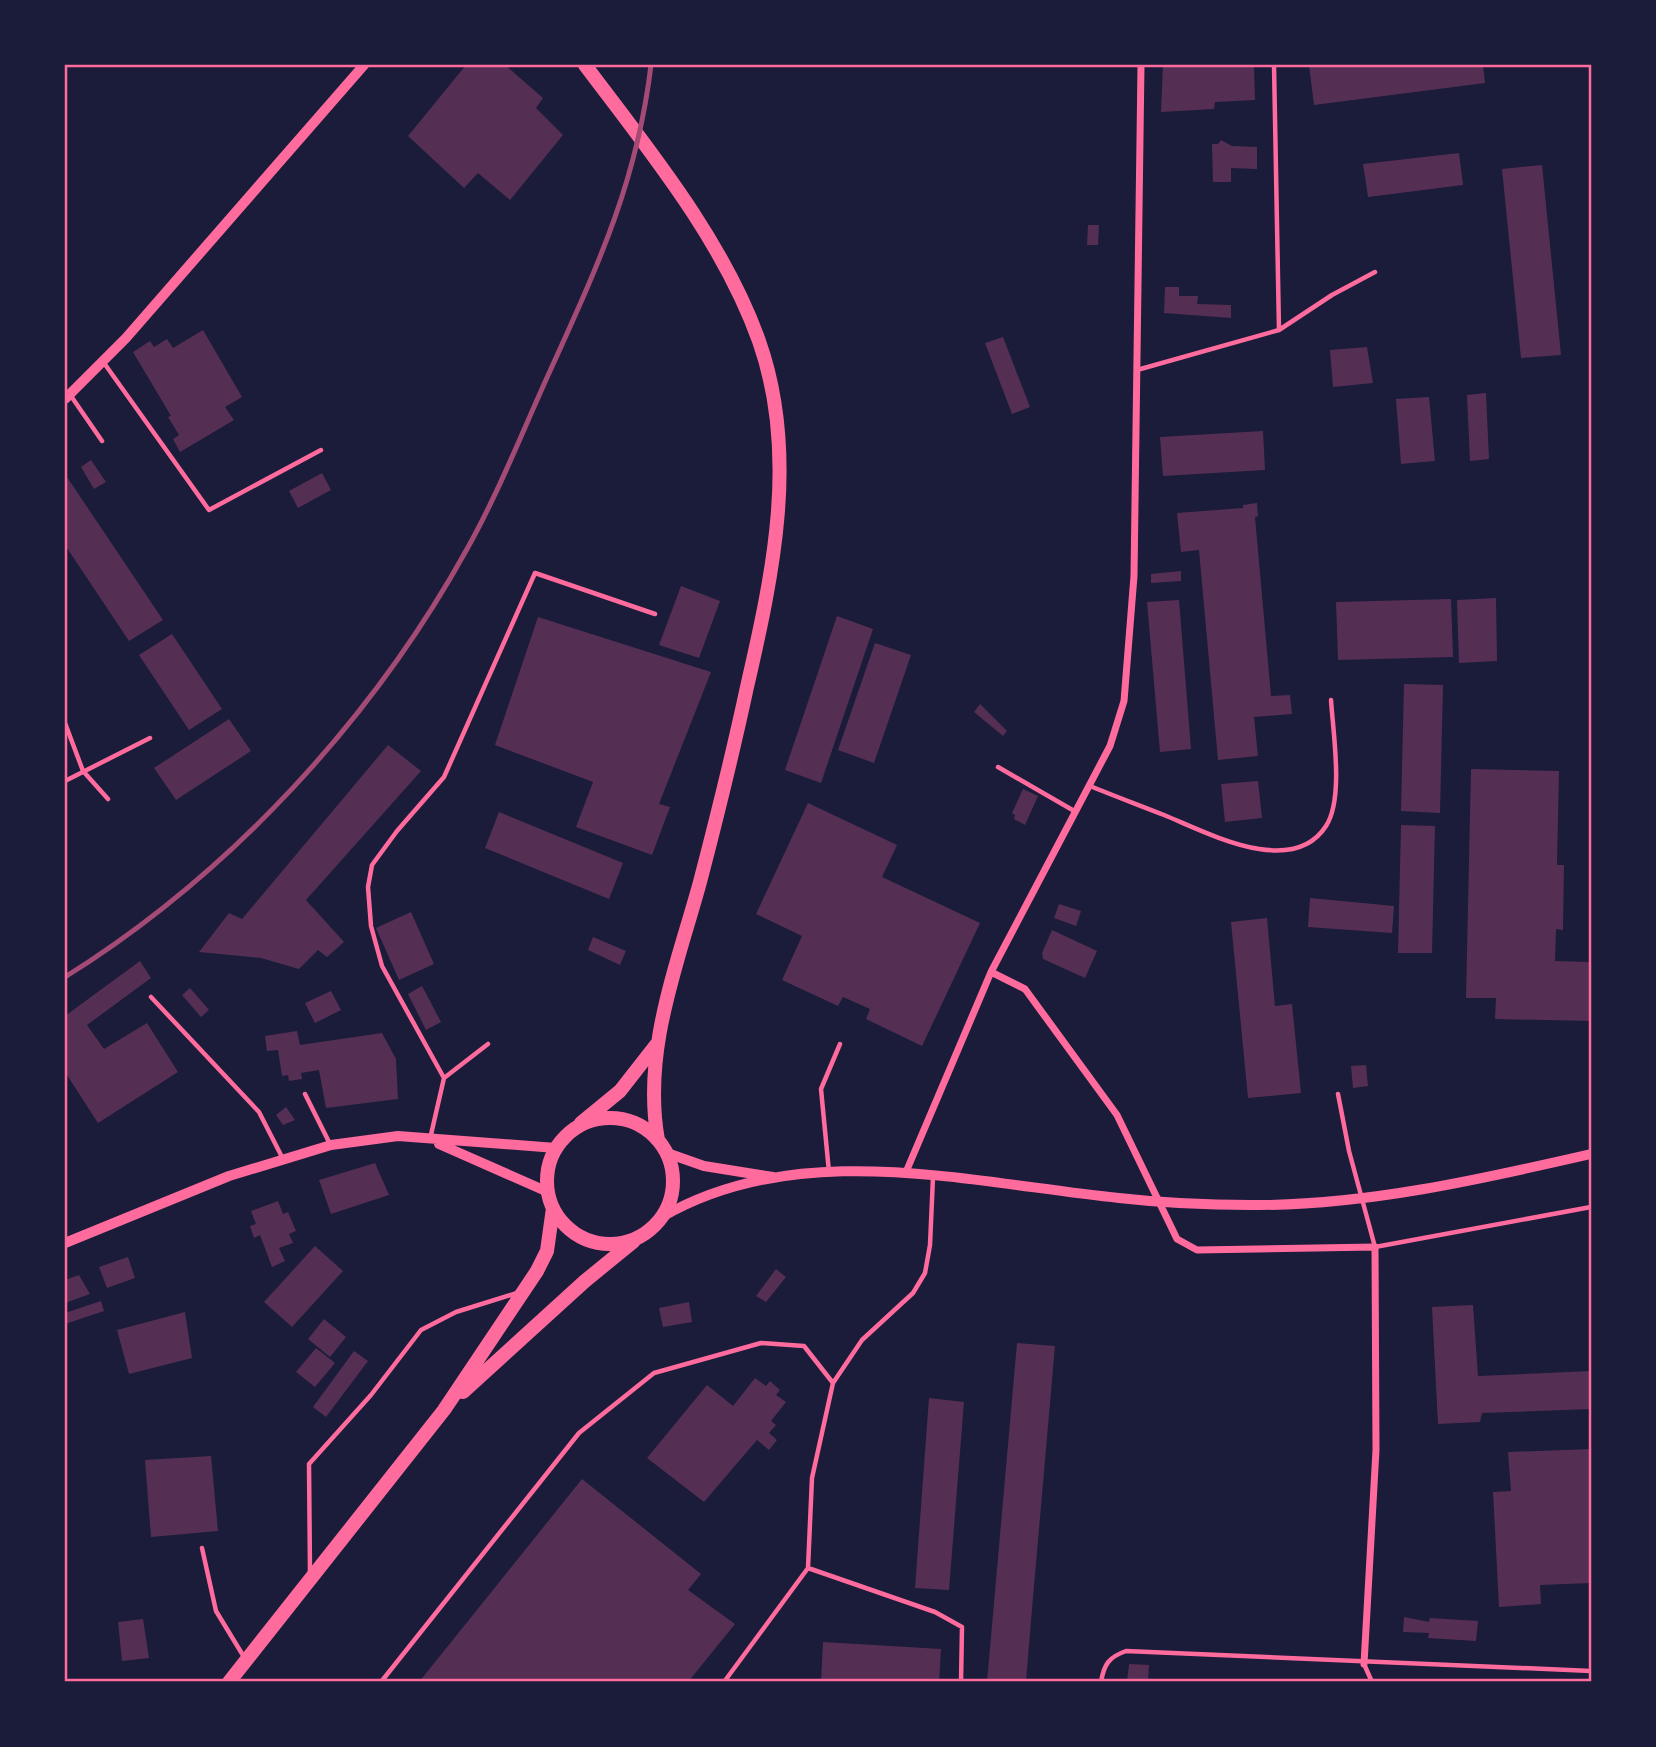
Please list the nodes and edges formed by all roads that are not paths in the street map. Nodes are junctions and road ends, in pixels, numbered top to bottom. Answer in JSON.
{"nodes":[{"id":1,"x":363,"y":65,"type":"edge"},
{"id":2,"x":585,"y":65,"type":"edge"},
{"id":3,"x":1141,"y":65,"type":"edge"},
{"id":4,"x":1274,"y":65,"type":"edge"},
{"id":5,"x":1375,"y":272,"type":"dead end"},
{"id":6,"x":1279,"y":330,"type":"junction"},
{"id":7,"x":103,"y":362,"type":"junction"},
{"id":8,"x":1136,"y":370,"type":"junction"},
{"id":9,"x":67,"y":397,"type":"edge"},
{"id":10,"x":102,"y":441,"type":"dead end"},
{"id":11,"x":321,"y":450,"type":"dead end"},
{"id":12,"x":655,"y":614,"type":"dead end"},
{"id":13,"x":1332,"y":700,"type":"dead end"},
{"id":14,"x":65,"y":723,"type":"edge"},
{"id":15,"x":150,"y":738,"type":"dead end"},
{"id":16,"x":998,"y":767,"type":"dead end"},
{"id":17,"x":83,"y":771,"type":"junction"},
{"id":18,"x":65,"y":781,"type":"edge"},
{"id":19,"x":1090,"y":786,"type":"junction"},
{"id":20,"x":108,"y":799,"type":"dead end"},
{"id":21,"x":1076,"y":813,"type":"junction"},
{"id":22,"x":991,"y":972,"type":"junction"},
{"id":23,"x":151,"y":997,"type":"dead end"},
{"id":24,"x":488,"y":1044,"type":"dead end"},
{"id":25,"x":657,"y":1044,"type":"junction"},
{"id":26,"x":840,"y":1044,"type":"dead end"},
{"id":27,"x":444,"y":1078,"type":"junction"},
{"id":28,"x":305,"y":1094,"type":"dead end"},
{"id":29,"x":1338,"y":1094,"type":"dead end"},
{"id":30,"x":570,"y":1132,"type":"junction"},
{"id":31,"x":430,"y":1140,"type":"junction"},
{"id":32,"x":658,"y":1140,"type":"junction"},
{"id":33,"x":331,"y":1145,"type":"junction"},
{"id":34,"x":556,"y":1148,"type":"junction"},
{"id":35,"x":667,"y":1153,"type":"junction"},
{"id":36,"x":1591,"y":1154,"type":"edge"},
{"id":37,"x":282,"y":1158,"type":"junction"},
{"id":38,"x":906,"y":1172,"type":"junction"},
{"id":39,"x":829,"y":1173,"type":"junction"},
{"id":40,"x":933,"y":1176,"type":"junction"},
{"id":41,"x":779,"y":1178,"type":"junction"},
{"id":42,"x":548,"y":1192,"type":"junction"},
{"id":43,"x":1591,"y":1207,"type":"edge"},
{"id":44,"x":553,"y":1208,"type":"junction"},
{"id":45,"x":662,"y":1217,"type":"junction"},
{"id":46,"x":639,"y":1237,"type":"junction"},
{"id":47,"x":65,"y":1243,"type":"edge"},
{"id":48,"x":1376,"y":1247,"type":"junction"},
{"id":49,"x":525,"y":1291,"type":"junction"},
{"id":50,"x":833,"y":1383,"type":"junction"},
{"id":51,"x":444,"y":1410,"type":"junction"},
{"id":52,"x":202,"y":1548,"type":"dead end"},
{"id":53,"x":808,"y":1568,"type":"junction"},
{"id":54,"x":310,"y":1581,"type":"junction"},
{"id":55,"x":246,"y":1661,"type":"junction"},
{"id":56,"x":1364,"y":1664,"type":"junction"},
{"id":57,"x":1591,"y":1671,"type":"edge"},
{"id":58,"x":229,"y":1682,"type":"edge"},
{"id":59,"x":381,"y":1682,"type":"edge"},
{"id":60,"x":724,"y":1682,"type":"edge"},
{"id":61,"x":961,"y":1682,"type":"edge"},
{"id":62,"x":1101,"y":1682,"type":"edge"},
{"id":63,"x":1372,"y":1682,"type":"edge"}],
"edges":[{"from":1,"to":7,"type":"street"},
{"from":2,"to":25,"type":"main road"},
{"from":3,"to":8,"type":"street"},
{"from":4,"to":6,"type":"lane"},
{"from":5,"to":6,"type":"lane"},
{"from":6,"to":8,"type":"lane"},
{"from":7,"to":9,"type":"street"},
{"from":7,"to":11,"type":"lane"},
{"from":8,"to":19,"type":"street"},
{"from":9,"to":10,"type":"lane"},
{"from":12,"to":27,"type":"lane"},
{"from":13,"to":19,"type":"lane"},
{"from":14,"to":17,"type":"lane"},
{"from":15,"to":17,"type":"lane"},
{"from":16,"to":21,"type":"lane"},
{"from":17,"to":18,"type":"lane"},
{"from":17,"to":20,"type":"lane"},
{"from":19,"to":21,"type":"street"},
{"from":21,"to":22,"type":"street"},
{"from":22,"to":38,"type":"street"},
{"from":22,"to":48,"type":"street"},
{"from":23,"to":37,"type":"lane"},
{"from":24,"to":27,"type":"lane"},
{"from":25,"to":30,"type":"main road"},
{"from":25,"to":32,"type":"main road"},
{"from":26,"to":39,"type":"lane"},
{"from":27,"to":31,"type":"lane"},
{"from":28,"to":33,"type":"lane"},
{"from":29,"to":48,"type":"lane"},
{"from":30,"to":32,"type":"main road"},
{"from":30,"to":34,"type":"main road"},
{"from":31,"to":33,"type":"street"},
{"from":31,"to":34,"type":"street"},
{"from":31,"to":42,"type":"street"},
{"from":32,"to":35,"type":"main road"},
{"from":33,"to":37,"type":"street"},
{"from":34,"to":42,"type":"main road"},
{"from":35,"to":41,"type":"street"},
{"from":35,"to":45,"type":"main road"},
{"from":36,"to":40,"type":"street"},
{"from":37,"to":47,"type":"street"},
{"from":38,"to":39,"type":"street"},
{"from":38,"to":40,"type":"street"},
{"from":39,"to":41,"type":"street"},
{"from":40,"to":50,"type":"lane"},
{"from":41,"to":45,"type":"street"},
{"from":42,"to":44,"type":"main road"},
{"from":43,"to":48,"type":"lane"},
{"from":44,"to":46,"type":"main road"},
{"from":44,"to":49,"type":"main road"},
{"from":45,"to":46,"type":"main road"},
{"from":46,"to":51,"type":"main road"},
{"from":48,"to":56,"type":"street"},
{"from":49,"to":51,"type":"main road"},
{"from":49,"to":54,"type":"lane"},
{"from":50,"to":53,"type":"lane"},
{"from":50,"to":59,"type":"lane"},
{"from":51,"to":54,"type":"main road"},
{"from":52,"to":55,"type":"lane"},
{"from":53,"to":60,"type":"lane"},
{"from":53,"to":61,"type":"lane"},
{"from":54,"to":55,"type":"main road"},
{"from":55,"to":58,"type":"main road"},
{"from":56,"to":57,"type":"lane"},
{"from":56,"to":62,"type":"lane"},
{"from":56,"to":63,"type":"lane"}]}
